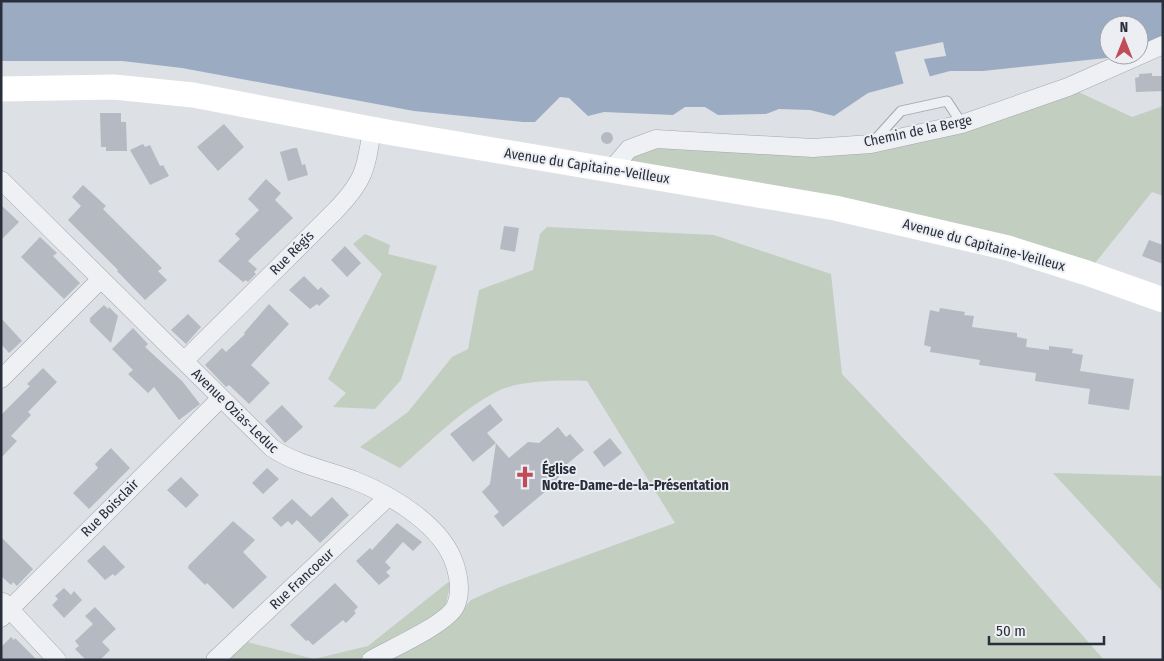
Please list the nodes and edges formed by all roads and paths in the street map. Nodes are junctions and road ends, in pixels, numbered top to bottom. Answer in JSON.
{"nodes":[{"id":1,"x":1163,"y":45,"type":"edge"},
{"id":2,"x":1,"y":88,"type":"edge"},
{"id":3,"x":962,"y":124,"type":"junction"},
{"id":4,"x":372,"y":129,"type":"junction"},
{"id":5,"x":871,"y":144,"type":"junction"},
{"id":6,"x":612,"y":170,"type":"junction"},
{"id":7,"x":1,"y":180,"type":"edge"},
{"id":8,"x":101,"y":278,"type":"junction"},
{"id":9,"x":1163,"y":300,"type":"edge"},
{"id":10,"x":184,"y":361,"type":"junction"},
{"id":11,"x":1,"y":379,"type":"edge"},
{"id":12,"x":220,"y":399,"type":"junction"},
{"id":13,"x":388,"y":497,"type":"junction"},
{"id":14,"x":4,"y":609,"type":"edge"},
{"id":15,"x":57,"y":660,"type":"edge"},
{"id":16,"x":215,"y":660,"type":"edge"},
{"id":17,"x":372,"y":660,"type":"edge"}],
"edges":[{"from":1,"to":3,"type":"street","name":"Chemin de la Berge"},
{"from":2,"to":4,"type":"street","name":"Avenue du Capitaine-Veilleux"},
{"from":3,"to":5,"type":"street","name":"Chemin de la Berge"},
{"from":3,"to":5,"type":"lane"},
{"from":4,"to":6,"type":"street","name":"Avenue du Capitaine-Veilleux"},
{"from":4,"to":10,"type":"street","name":"Rue Régis"},
{"from":5,"to":6,"type":"street","name":"Chemin de la Berge"},
{"from":6,"to":9,"type":"street","name":"Avenue du Capitaine-Veilleux"},
{"from":7,"to":8,"type":"street","name":"Avenue Ozias-Leduc"},
{"from":8,"to":10,"type":"street","name":"Avenue Ozias-Leduc"},
{"from":8,"to":11,"type":"street"},
{"from":10,"to":12,"type":"street","name":"Avenue Ozias-Leduc"},
{"from":12,"to":13,"type":"street","name":"Avenue Ozias-Leduc"},
{"from":12,"to":14,"type":"street","name":"Rue Boisclair"},
{"from":13,"to":16,"type":"street","name":"Rue Francoeur"},
{"from":13,"to":17,"type":"street","name":"Avenue Ozias-Leduc"},
{"from":14,"to":15,"type":"street"}]}
